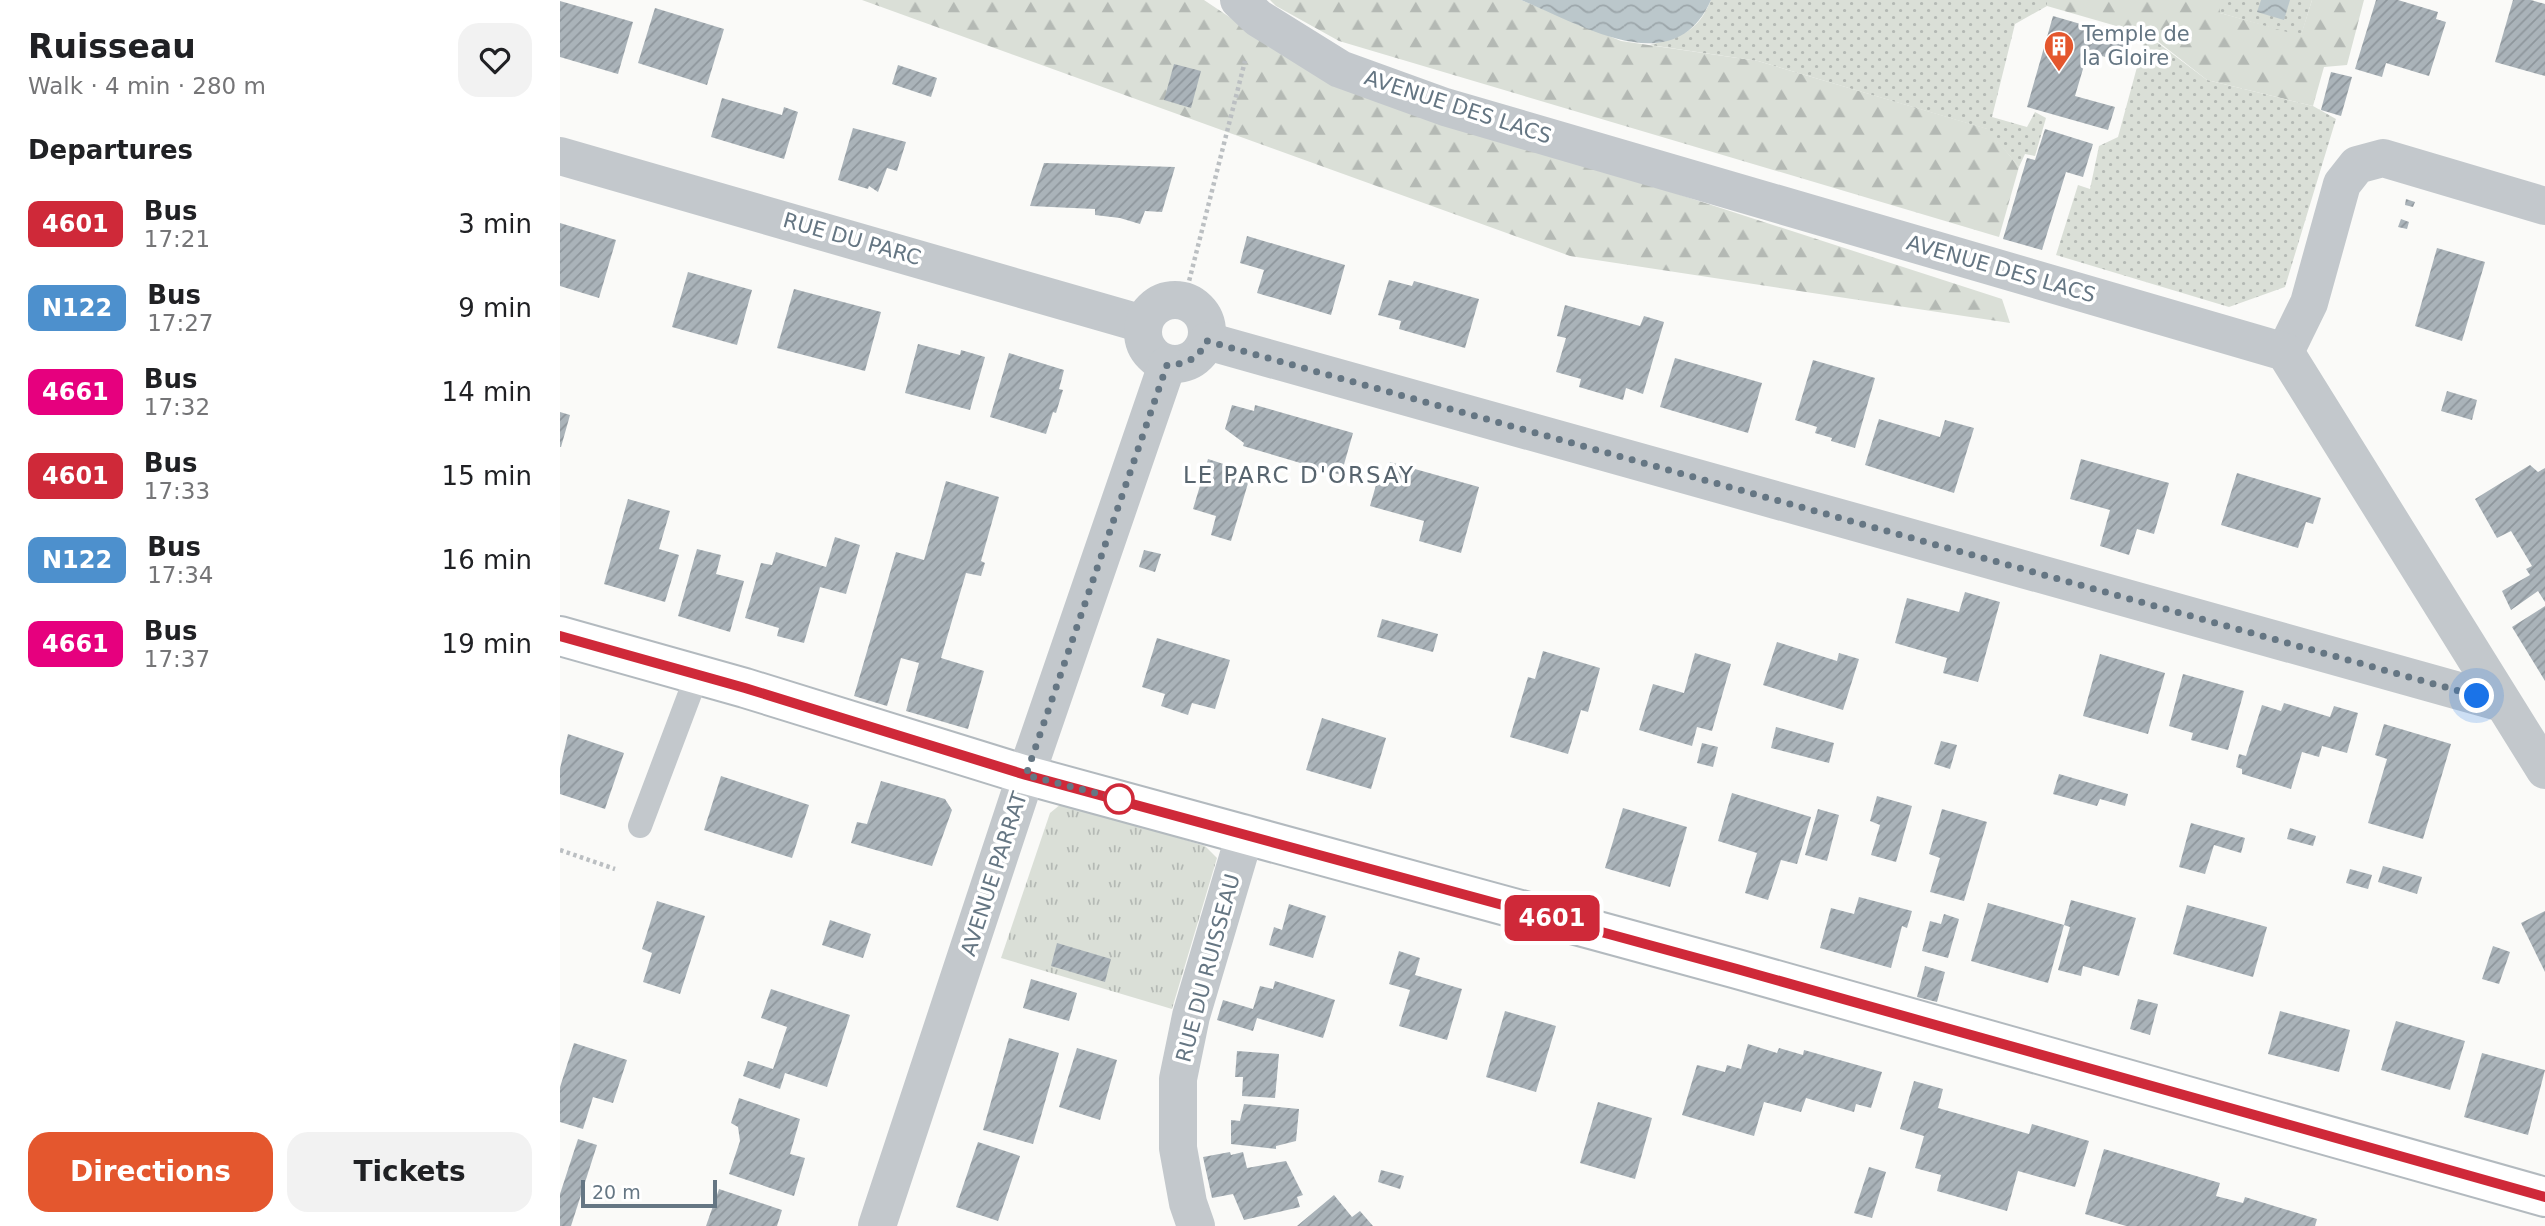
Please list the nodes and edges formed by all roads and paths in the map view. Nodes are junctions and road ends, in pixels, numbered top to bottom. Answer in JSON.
{"nodes":[{"id":1,"x":1248,"y":9,"type":"edge"},
{"id":2,"x":1234,"y":94,"type":"dead end"},
{"id":3,"x":560,"y":156,"type":"edge"},
{"id":4,"x":2545,"y":206,"type":"edge"},
{"id":5,"x":1184,"y":300,"type":"junction"},
{"id":6,"x":1143,"y":324,"type":"junction"},
{"id":7,"x":1207,"y":341,"type":"junction"},
{"id":8,"x":2285,"y":352,"type":"junction"},
{"id":9,"x":1167,"y":365,"type":"junction"},
{"id":10,"x":560,"y":636,"type":"edge"},
{"id":11,"x":697,"y":675,"type":"junction"},
{"id":12,"x":2502,"y":703,"type":"junction"},
{"id":13,"x":2545,"y":770,"type":"edge"},
{"id":14,"x":1026,"y":775,"type":"junction"},
{"id":15,"x":640,"y":826,"type":"dead end"},
{"id":16,"x":1245,"y":834,"type":"junction"},
{"id":17,"x":560,"y":850,"type":"edge"},
{"id":18,"x":615,"y":869,"type":"dead end"},
{"id":19,"x":2545,"y":1197,"type":"edge"},
{"id":20,"x":877,"y":1226,"type":"edge"},
{"id":21,"x":1196,"y":1226,"type":"edge"}],
"edges":[{"from":1,"to":8,"type":"street","name":"AVENUE DES LACS"},
{"from":2,"to":5,"type":"path"},
{"from":3,"to":6,"type":"street","name":"RUE DU PARC"},
{"from":4,"to":8,"type":"street"},
{"from":5,"to":6,"type":"street"},
{"from":5,"to":7,"type":"street"},
{"from":6,"to":9,"type":"street"},
{"from":7,"to":9,"type":"street"},
{"from":7,"to":12,"type":"street"},
{"from":8,"to":12,"type":"street"},
{"from":9,"to":14,"type":"street","name":"AVENUE PARRAT"},
{"from":10,"to":11,"type":"main road"},
{"from":11,"to":14,"type":"main road"},
{"from":11,"to":15,"type":"lane"},
{"from":12,"to":13,"type":"street"},
{"from":14,"to":16,"type":"main road"},
{"from":14,"to":20,"type":"street","name":"AVENUE PARRAT"},
{"from":16,"to":19,"type":"main road"},
{"from":16,"to":21,"type":"street","name":"RUE DU RUISSEAU"},
{"from":17,"to":18,"type":"path"}]}
